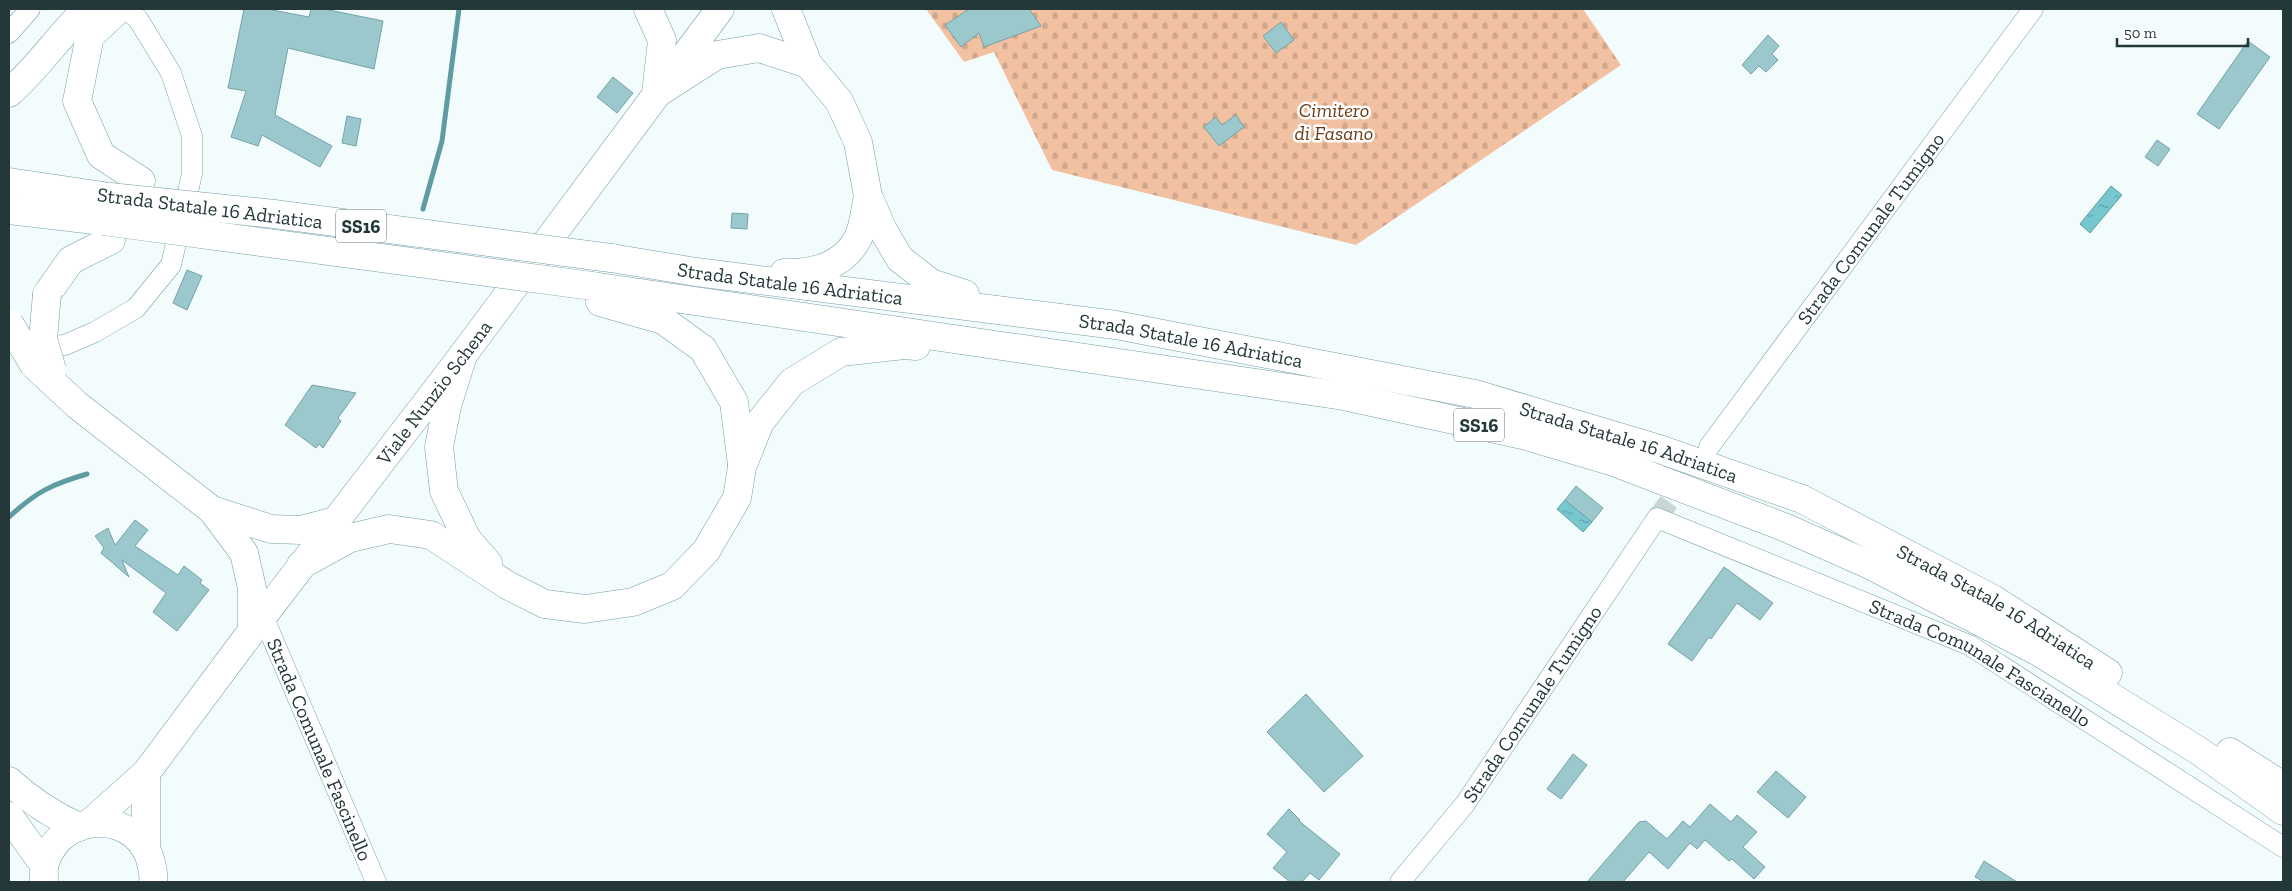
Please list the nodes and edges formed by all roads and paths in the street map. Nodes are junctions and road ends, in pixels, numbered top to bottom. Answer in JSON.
{"nodes":[{"id":1,"x":30,"y":9,"type":"edge"},
{"id":2,"x":119,"y":9,"type":"edge"},
{"id":3,"x":125,"y":9,"type":"edge"},
{"id":4,"x":648,"y":9,"type":"edge"},
{"id":5,"x":720,"y":9,"type":"edge"},
{"id":6,"x":786,"y":9,"type":"edge"},
{"id":7,"x":2033,"y":9,"type":"edge"},
{"id":8,"x":83,"y":22,"type":"edge"},
{"id":9,"x":9,"y":33,"type":"edge"},
{"id":10,"x":808,"y":64,"type":"junction"},
{"id":11,"x":9,"y":93,"type":"edge"},
{"id":12,"x":656,"y":94,"type":"junction"},
{"id":13,"x":9,"y":182,"type":"edge"},
{"id":14,"x":868,"y":196,"type":"junction"},
{"id":15,"x":9,"y":210,"type":"edge"},
{"id":16,"x":274,"y":214,"type":"junction"},
{"id":17,"x":108,"y":219,"type":"junction"},
{"id":18,"x":696,"y":272,"type":"junction"},
{"id":19,"x":587,"y":292,"type":"junction"},
{"id":20,"x":9,"y":323,"type":"edge"},
{"id":21,"x":1116,"y":325,"type":"junction"},
{"id":22,"x":9,"y":338,"type":"edge"},
{"id":23,"x":463,"y":355,"type":"junction"},
{"id":24,"x":1070,"y":356,"type":"junction"},
{"id":25,"x":48,"y":374,"type":"junction"},
{"id":26,"x":1709,"y":447,"type":"dead end"},
{"id":27,"x":742,"y":467,"type":"junction"},
{"id":28,"x":212,"y":510,"type":"junction"},
{"id":29,"x":1658,"y":518,"type":"joint"},
{"id":30,"x":335,"y":521,"type":"junction"},
{"id":31,"x":302,"y":565,"type":"junction"},
{"id":32,"x":507,"y":585,"type":"junction"},
{"id":33,"x":258,"y":623,"type":"junction"},
{"id":34,"x":146,"y":773,"type":"junction"},
{"id":35,"x":9,"y":781,"type":"edge"},
{"id":36,"x":2283,"y":786,"type":"edge"},
{"id":37,"x":2283,"y":811,"type":"edge"},
{"id":38,"x":9,"y":816,"type":"edge"},
{"id":39,"x":85,"y":824,"type":"junction"},
{"id":40,"x":2283,"y":847,"type":"edge"},
{"id":41,"x":146,"y":850,"type":"junction"},
{"id":42,"x":44,"y":873,"type":"edge"},
{"id":43,"x":153,"y":882,"type":"edge"},
{"id":44,"x":376,"y":882,"type":"edge"},
{"id":45,"x":1400,"y":882,"type":"edge"}],
"edges":[{"from":1,"to":9,"type":"street"},
{"from":2,"to":8,"type":"main road"},
{"from":3,"to":22,"type":"street"},
{"from":4,"to":12,"type":"main road"},
{"from":5,"to":12,"type":"main road","name":"Viale Nunzio Schena"},
{"from":6,"to":10,"type":"main road"},
{"from":7,"to":26,"type":"street","name":"Strada Comunale Tumigno"},
{"from":8,"to":11,"type":"main road"},
{"from":8,"to":16,"type":"main road","bridge":true},
{"from":10,"to":12,"type":"main road"},
{"from":10,"to":14,"type":"main road"},
{"from":12,"to":23,"type":"main road","name":"Viale Nunzio Schena"},
{"from":13,"to":17,"type":"main road","name":"Strada Statale 16 Adriatica","number":"SS16"},
{"from":14,"to":18,"type":"main road"},
{"from":14,"to":21,"type":"main road"},
{"from":15,"to":17,"type":"main road","name":"Strada Statale 16 Adriatica","number":"SS16"},
{"from":16,"to":17,"type":"main road","name":"Strada Statale 16 Adriatica","number":"SS16","bridge":true},
{"from":16,"to":18,"type":"main road","name":"Strada Statale 16 Adriatica","number":"SS16","bridge":true},
{"from":17,"to":19,"type":"main road","name":"Strada Statale 16 Adriatica","number":"SS16","bridge":true},
{"from":17,"to":25,"type":"main road","bridge":true},
{"from":18,"to":21,"type":"main road","name":"Strada Statale 16 Adriatica","number":"SS16"},
{"from":19,"to":24,"type":"main road","name":"Strada Statale 16 Adriatica","number":"SS16"},
{"from":19,"to":27,"type":"main road"},
{"from":20,"to":25,"type":"main road","bridge":true},
{"from":21,"to":36,"type":"main road","name":"Strada Statale 16 Adriatica","number":"SS16"},
{"from":23,"to":30,"type":"main road","name":"Viale Nunzio Schena"},
{"from":23,"to":32,"type":"main road"},
{"from":24,"to":27,"type":"main road"},
{"from":24,"to":37,"type":"main road","name":"Strada Statale 16 Adriatica","number":"SS16"},
{"from":25,"to":28,"type":"main road"},
{"from":27,"to":32,"type":"main road"},
{"from":28,"to":30,"type":"main road"},
{"from":28,"to":33,"type":"main road"},
{"from":29,"to":40,"type":"street","name":"Strada Comunale Fascianello"},
{"from":29,"to":45,"type":"street","name":"Strada Comunale Tumigno"},
{"from":30,"to":31,"type":"main road","name":"Viale Nunzio Schena"},
{"from":31,"to":32,"type":"main road"},
{"from":31,"to":33,"type":"main road","name":"Viale Nunzio Schena"},
{"from":33,"to":34,"type":"main road","name":"Viale Nunzio Schena"},
{"from":33,"to":44,"type":"street","name":"Strada Comunale Fascinello"},
{"from":34,"to":39,"type":"main road","name":"Viale Nunzio Schena"},
{"from":34,"to":41,"type":"main road"},
{"from":35,"to":39,"type":"main road"},
{"from":38,"to":42,"type":"main road"},
{"from":39,"to":41,"type":"main road"},
{"from":39,"to":42,"type":"main road","name":"Viale Nunzio Schena"},
{"from":41,"to":43,"type":"main road"}]}
